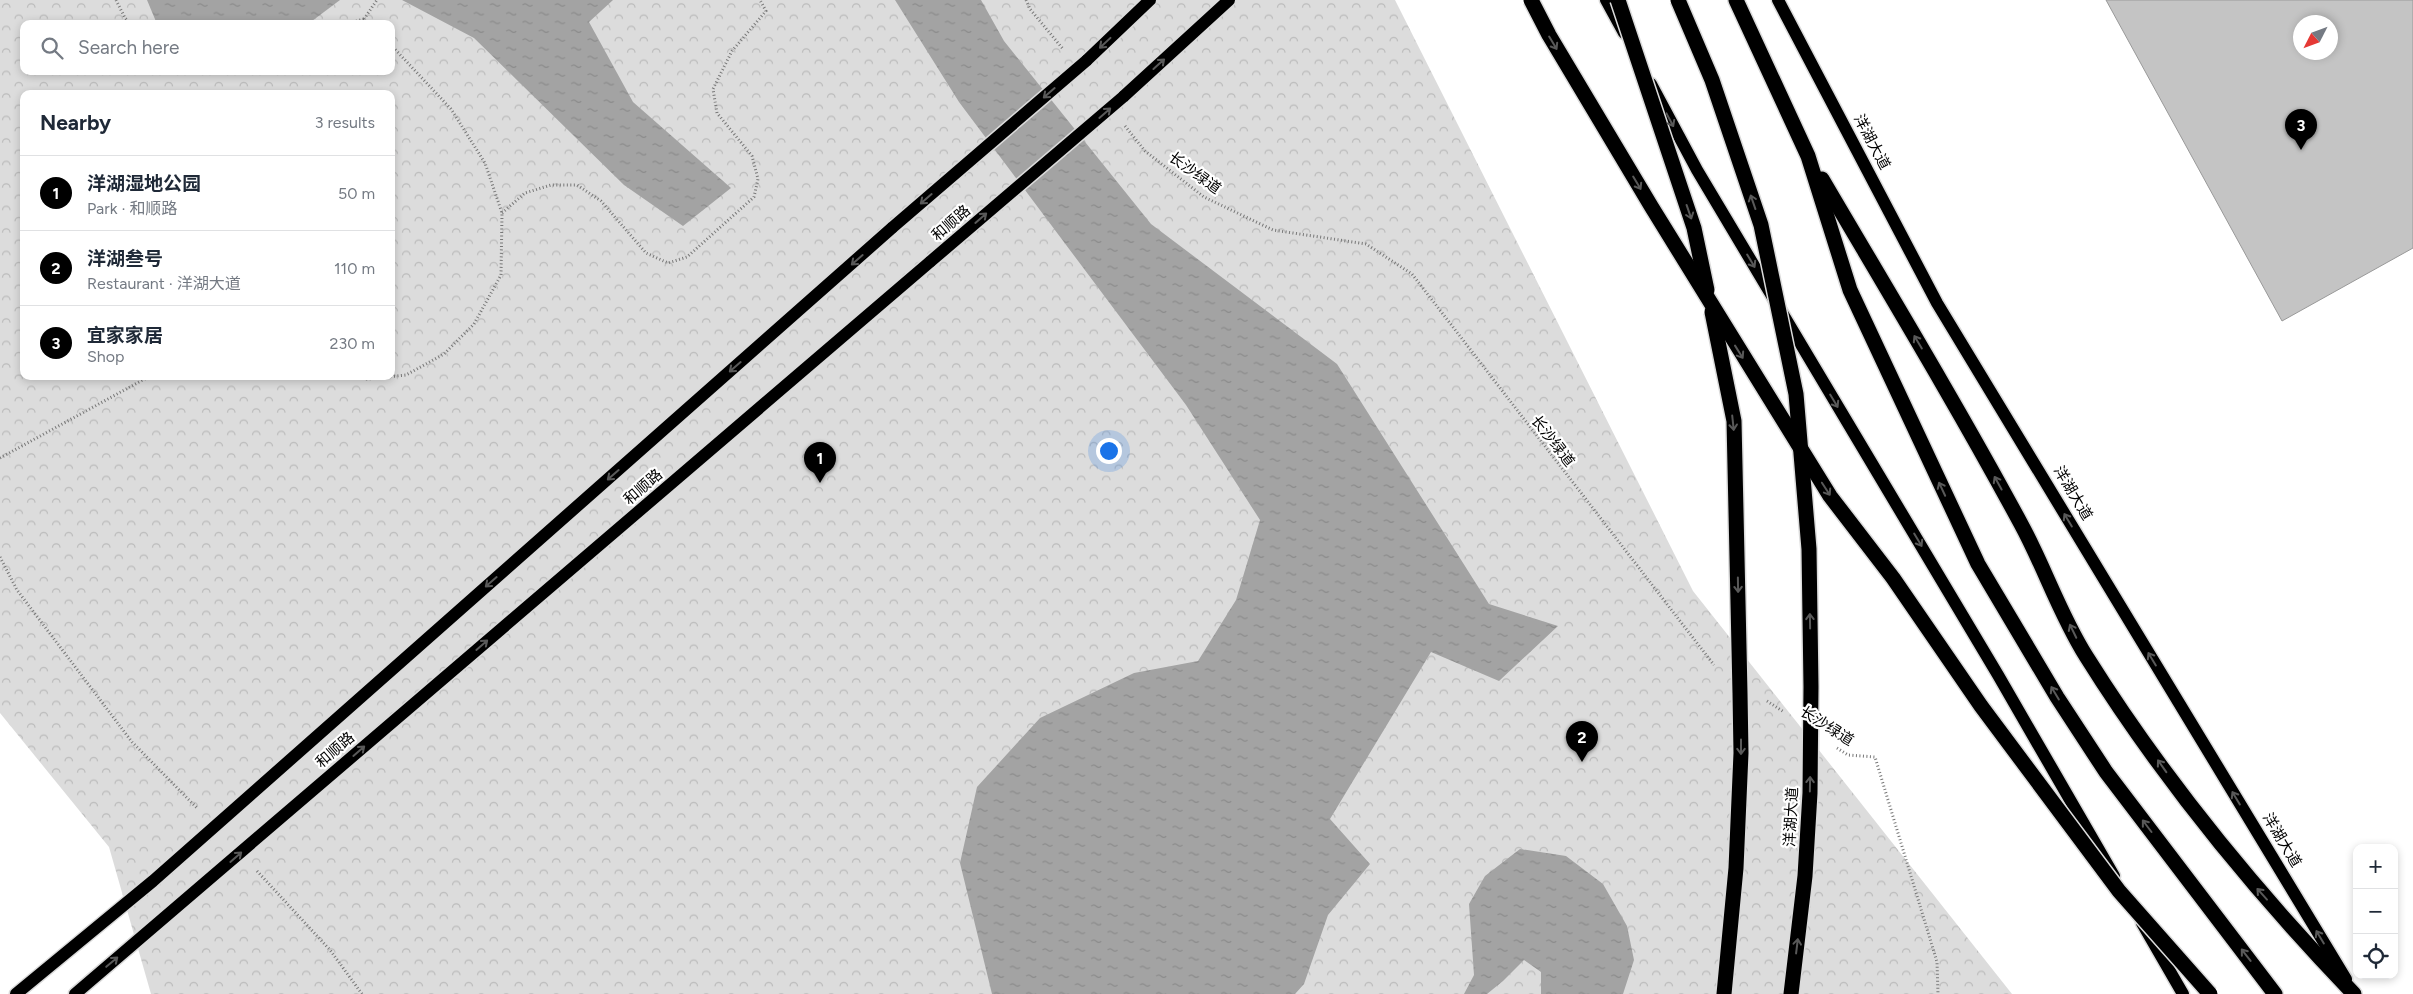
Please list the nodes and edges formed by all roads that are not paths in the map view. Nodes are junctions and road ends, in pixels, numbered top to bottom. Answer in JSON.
{"nodes":[{"id":1,"x":1150,"y":0,"type":"edge"},
{"id":2,"x":1229,"y":0,"type":"edge"},
{"id":3,"x":1531,"y":0,"type":"edge"},
{"id":4,"x":1606,"y":0,"type":"edge"},
{"id":5,"x":1618,"y":0,"type":"edge"},
{"id":6,"x":1678,"y":0,"type":"edge"},
{"id":7,"x":1736,"y":0,"type":"edge"},
{"id":8,"x":1778,"y":0,"type":"edge"},
{"id":9,"x":1808,"y":156,"type":"junction"},
{"id":10,"x":16,"y":994,"type":"edge"},
{"id":11,"x":75,"y":994,"type":"edge"},
{"id":12,"x":1724,"y":994,"type":"edge"},
{"id":13,"x":1791,"y":994,"type":"edge"},
{"id":14,"x":2183,"y":994,"type":"edge"},
{"id":15,"x":2210,"y":994,"type":"edge"},
{"id":16,"x":2275,"y":994,"type":"edge"},
{"id":17,"x":2355,"y":994,"type":"edge"}],
"edges":[{"from":1,"to":10,"type":"main road","name":"和顺路","one_way":true,"bridge":true},
{"from":11,"to":2,"type":"main road","name":"和顺路","one_way":true,"bridge":true},
{"from":3,"to":15,"type":"highway","one_way":true,"bridge":true},
{"from":4,"to":14,"type":"main road","one_way":true},
{"from":5,"to":12,"type":"highway","one_way":true,"bridge":true},
{"from":13,"to":6,"type":"highway","name":"洋湖大道","one_way":true,"bridge":true},
{"from":7,"to":9,"type":"highway"},
{"from":17,"to":8,"type":"main road","name":"洋湖大道","one_way":true},
{"from":16,"to":9,"type":"highway","one_way":true},
{"from":17,"to":9,"type":"highway","one_way":true}]}
